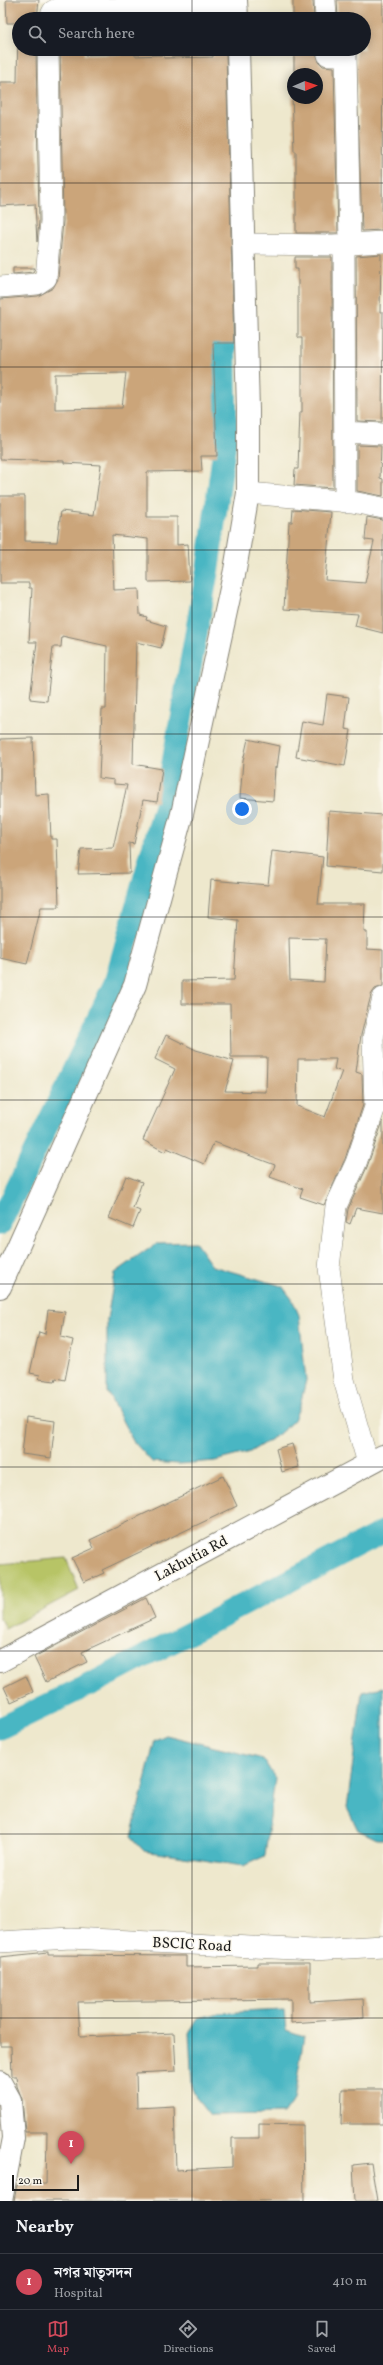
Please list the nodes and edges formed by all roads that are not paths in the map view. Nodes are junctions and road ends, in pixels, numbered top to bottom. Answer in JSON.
{"nodes":[{"id":1,"x":325,"y":0,"type":"edge"},
{"id":2,"x":237,"y":9,"type":"edge"},
{"id":3,"x":52,"y":12,"type":"edge"},
{"id":4,"x":326,"y":12,"type":"edge"},
{"id":5,"x":48,"y":56,"type":"edge"},
{"id":6,"x":238,"y":56,"type":"edge"},
{"id":7,"x":346,"y":56,"type":"edge"},
{"id":8,"x":383,"y":242,"type":"edge"},
{"id":9,"x":243,"y":244,"type":"junction"},
{"id":10,"x":347,"y":244,"type":"junction"},
{"id":11,"x":0,"y":287,"type":"edge"},
{"id":12,"x":345,"y":432,"type":"junction"},
{"id":13,"x":383,"y":434,"type":"edge"},
{"id":14,"x":248,"y":493,"type":"junction"},
{"id":15,"x":345,"y":502,"type":"junction"},
{"id":16,"x":383,"y":508,"type":"edge"},
{"id":17,"x":383,"y":998,"type":"edge"},
{"id":18,"x":0,"y":1287,"type":"edge"},
{"id":19,"x":375,"y":1459,"type":"edge"},
{"id":20,"x":0,"y":1661,"type":"edge"},
{"id":21,"x":0,"y":1942,"type":"edge"},
{"id":22,"x":383,"y":1946,"type":"edge"},
{"id":23,"x":0,"y":2082,"type":"edge"},
{"id":24,"x":1,"y":2201,"type":"edge"}],
"edges":[{"from":1,"to":4,"type":"street"},
{"from":2,"to":3,"type":"street"},
{"from":5,"to":11,"type":"street"},
{"from":6,"to":9,"type":"street"},
{"from":7,"to":10,"type":"street"},
{"from":8,"to":10,"type":"street"},
{"from":9,"to":10,"type":"street"},
{"from":9,"to":14,"type":"street"},
{"from":10,"to":12,"type":"street"},
{"from":12,"to":13,"type":"street"},
{"from":12,"to":15,"type":"street"},
{"from":14,"to":15,"type":"street"},
{"from":14,"to":18,"type":"street"},
{"from":15,"to":16,"type":"street"},
{"from":17,"to":19,"type":"street"},
{"from":19,"to":20,"type":"street","name":"Lakhutia Rd"},
{"from":21,"to":22,"type":"street","name":"BSCIC Road"},
{"from":23,"to":24,"type":"street"}]}
